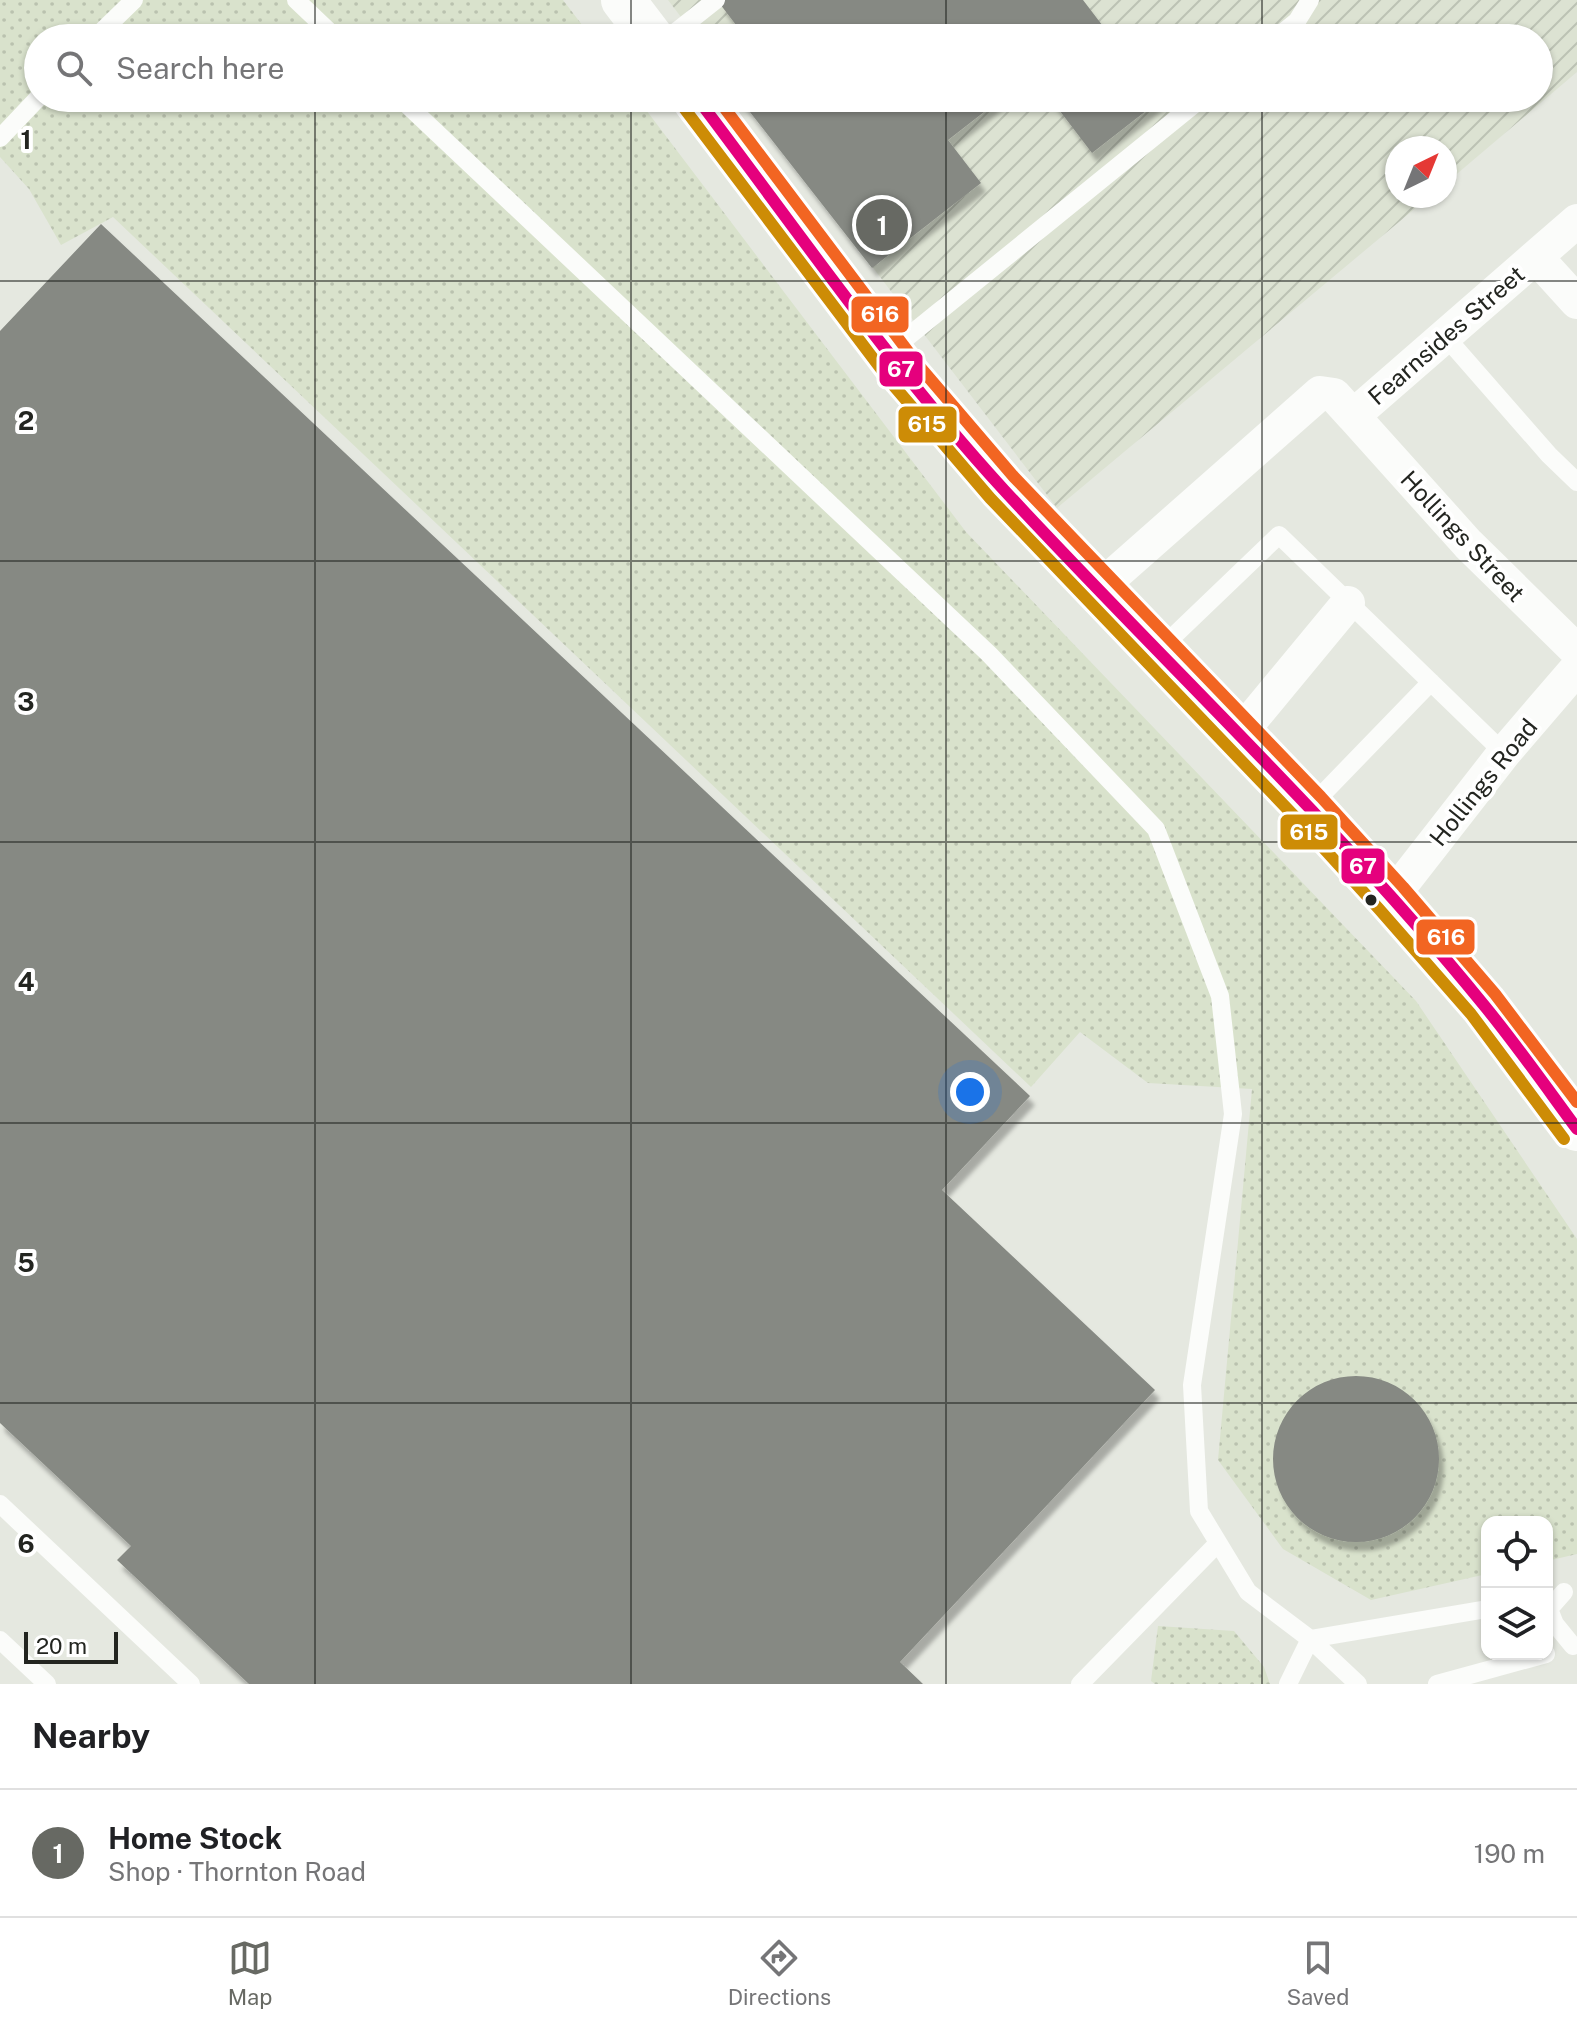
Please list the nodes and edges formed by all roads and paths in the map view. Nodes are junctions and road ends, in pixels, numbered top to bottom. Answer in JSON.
{"nodes":[{"id":1,"x":134,"y":0,"type":"edge"},
{"id":2,"x":296,"y":0,"type":"edge"},
{"id":3,"x":623,"y":0,"type":"edge"},
{"id":4,"x":716,"y":0,"type":"edge"},
{"id":5,"x":1310,"y":0,"type":"edge"},
{"id":6,"x":109,"y":24,"type":"edge"},
{"id":7,"x":321,"y":24,"type":"edge"},
{"id":8,"x":641,"y":24,"type":"edge"},
{"id":9,"x":686,"y":24,"type":"edge"},
{"id":10,"x":1293,"y":24,"type":"edge"},
{"id":11,"x":25,"y":112,"type":"edge"},
{"id":12,"x":415,"y":112,"type":"edge"},
{"id":13,"x":708,"y":112,"type":"edge"},
{"id":14,"x":1185,"y":112,"type":"edge"},
{"id":15,"x":0,"y":138,"type":"edge"},
{"id":16,"x":1577,"y":221,"type":"edge"},
{"id":17,"x":1536,"y":257,"type":"junction"},
{"id":18,"x":1577,"y":302,"type":"edge"},
{"id":19,"x":1444,"y":335,"type":"junction"},
{"id":20,"x":889,"y":352,"type":"junction"},
{"id":21,"x":1353,"y":416,"type":"junction"},
{"id":22,"x":1577,"y":482,"type":"edge"},
{"id":23,"x":1098,"y":589,"type":"junction"},
{"id":24,"x":1348,"y":603,"type":"junction"},
{"id":25,"x":1158,"y":651,"type":"junction"},
{"id":26,"x":1577,"y":651,"type":"edge"},
{"id":27,"x":1577,"y":668,"type":"edge"},
{"id":28,"x":1431,"y":682,"type":"junction"},
{"id":29,"x":1238,"y":736,"type":"junction"},
{"id":30,"x":1504,"y":753,"type":"junction"},
{"id":31,"x":1309,"y":808,"type":"junction"},
{"id":32,"x":1391,"y":898,"type":"junction"},
{"id":33,"x":1577,"y":1129,"type":"edge"},
{"id":34,"x":0,"y":1504,"type":"edge"},
{"id":35,"x":1218,"y":1543,"type":"junction"},
{"id":36,"x":1563,"y":1592,"type":"edge"},
{"id":37,"x":1481,"y":1610,"type":"edge"},
{"id":38,"x":1310,"y":1639,"type":"junction"},
{"id":39,"x":0,"y":1640,"type":"edge"},
{"id":40,"x":1575,"y":1645,"type":"edge"},
{"id":41,"x":1553,"y":1652,"type":"edge"},
{"id":42,"x":1525,"y":1660,"type":"edge"},
{"id":43,"x":47,"y":1684,"type":"edge"},
{"id":44,"x":191,"y":1684,"type":"edge"},
{"id":45,"x":1080,"y":1684,"type":"edge"},
{"id":46,"x":1288,"y":1684,"type":"edge"},
{"id":47,"x":1358,"y":1684,"type":"edge"},
{"id":48,"x":1437,"y":1684,"type":"edge"}],
"edges":[{"from":1,"to":6,"type":"lane"},
{"from":2,"to":7,"type":"lane"},
{"from":3,"to":8,"type":"main road"},
{"from":4,"to":9,"type":"lane"},
{"from":5,"to":10,"type":"lane"},
{"from":11,"to":15,"type":"lane"},
{"from":12,"to":35,"type":"lane"},
{"from":13,"to":20,"type":"main road"},
{"from":14,"to":20,"type":"lane"},
{"from":16,"to":17,"type":"street","name":"Fearnsides Street"},
{"from":17,"to":18,"type":"street"},
{"from":17,"to":19,"type":"street","name":"Fearnsides Street"},
{"from":19,"to":21,"type":"street","name":"Fearnsides Street"},
{"from":19,"to":22,"type":"lane"},
{"from":20,"to":23,"type":"main road"},
{"from":21,"to":23,"type":"street","name":"Fearnsides Street"},
{"from":21,"to":26,"type":"street","name":"Hollings Street"},
{"from":23,"to":25,"type":"main road"},
{"from":24,"to":25,"type":"lane"},
{"from":24,"to":28,"type":"lane"},
{"from":24,"to":29,"type":"street"},
{"from":25,"to":29,"type":"main road"},
{"from":27,"to":30,"type":"street","name":"Hollings Road"},
{"from":28,"to":30,"type":"lane"},
{"from":28,"to":31,"type":"lane"},
{"from":29,"to":31,"type":"main road"},
{"from":30,"to":32,"type":"street","name":"Hollings Road"},
{"from":31,"to":32,"type":"main road"},
{"from":32,"to":33,"type":"main road"},
{"from":34,"to":44,"type":"lane"},
{"from":35,"to":38,"type":"lane"},
{"from":35,"to":45,"type":"lane"},
{"from":36,"to":40,"type":"lane"},
{"from":37,"to":38,"type":"lane"},
{"from":38,"to":46,"type":"lane"},
{"from":38,"to":47,"type":"lane"},
{"from":39,"to":43,"type":"lane"},
{"from":40,"to":41,"type":"lane"},
{"from":42,"to":48,"type":"lane"}]}
